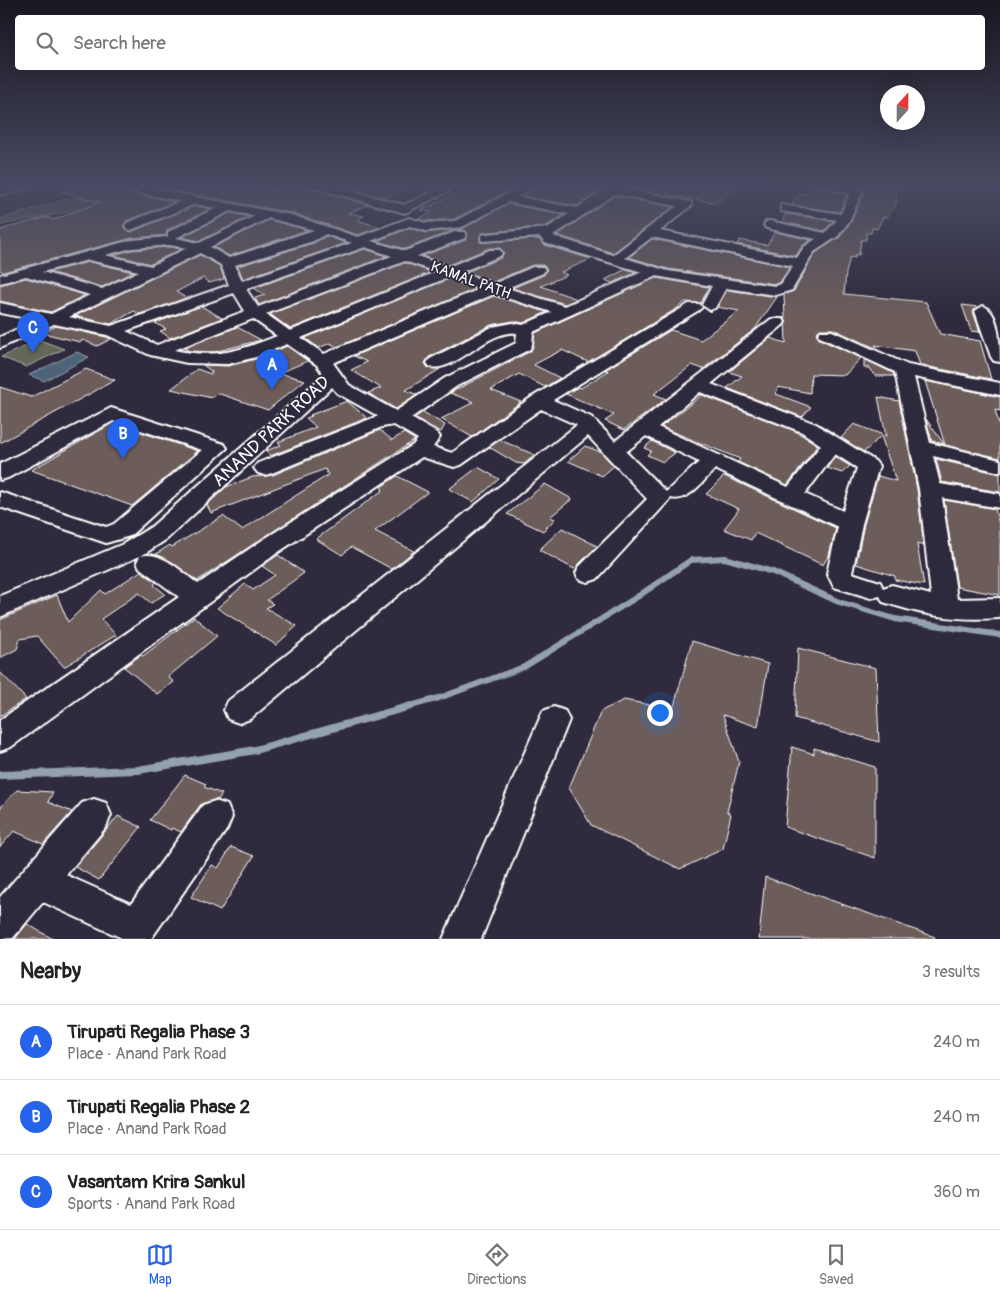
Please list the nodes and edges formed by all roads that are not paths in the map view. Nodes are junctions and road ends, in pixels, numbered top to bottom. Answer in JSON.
{"nodes":[{"id":1,"x":254,"y":229,"type":"edge"},
{"id":2,"x":282,"y":229,"type":"edge"},
{"id":3,"x":321,"y":229,"type":"edge"},
{"id":4,"x":393,"y":229,"type":"edge"},
{"id":5,"x":554,"y":229,"type":"edge"},
{"id":6,"x":654,"y":229,"type":"edge"},
{"id":7,"x":788,"y":229,"type":"edge"},
{"id":8,"x":837,"y":229,"type":"edge"},
{"id":9,"x":325,"y":230,"type":"junction"},
{"id":10,"x":549,"y":232,"type":"junction"},
{"id":11,"x":650,"y":232,"type":"junction"},
{"id":12,"x":251,"y":233,"type":"junction"},
{"id":13,"x":460,"y":235,"type":"dead end"},
{"id":14,"x":827,"y":237,"type":"junction"},
{"id":15,"x":487,"y":238,"type":"dead end"},
{"id":16,"x":361,"y":242,"type":"junction"},
{"id":17,"x":285,"y":245,"type":"junction"},
{"id":18,"x":200,"y":247,"type":"junction"},
{"id":19,"x":495,"y":253,"type":"dead end"},
{"id":20,"x":85,"y":255,"type":"junction"},
{"id":21,"x":405,"y":256,"type":"junction"},
{"id":22,"x":614,"y":260,"type":"junction"},
{"id":23,"x":227,"y":263,"type":"junction"},
{"id":24,"x":800,"y":263,"type":"junction"},
{"id":25,"x":152,"y":270,"type":"junction"},
{"id":26,"x":538,"y":270,"type":"dead end"},
{"id":27,"x":26,"y":272,"type":"junction"},
{"id":28,"x":447,"y":272,"type":"junction"},
{"id":29,"x":654,"y":272,"type":"junction"},
{"id":30,"x":0,"y":279,"type":"edge"},
{"id":31,"x":721,"y":283,"type":"junction"},
{"id":32,"x":238,"y":288,"type":"junction"},
{"id":33,"x":494,"y":290,"type":"junction"},
{"id":34,"x":103,"y":294,"type":"junction"},
{"id":35,"x":7,"y":310,"type":"edge"},
{"id":36,"x":565,"y":311,"type":"junction"},
{"id":37,"x":983,"y":311,"type":"dead end"},
{"id":38,"x":254,"y":313,"type":"junction"},
{"id":39,"x":51,"y":320,"type":"junction"},
{"id":40,"x":777,"y":322,"type":"dead end"},
{"id":41,"x":525,"y":330,"type":"junction"},
{"id":42,"x":112,"y":331,"type":"junction"},
{"id":43,"x":826,"y":334,"type":"dead end"},
{"id":44,"x":290,"y":336,"type":"junction"},
{"id":45,"x":0,"y":343,"type":"edge"},
{"id":46,"x":156,"y":351,"type":"junction"},
{"id":47,"x":1000,"y":357,"type":"edge"},
{"id":48,"x":436,"y":363,"type":"dead end"},
{"id":49,"x":329,"y":369,"type":"junction"},
{"id":50,"x":903,"y":369,"type":"junction"},
{"id":51,"x":698,"y":385,"type":"junction"},
{"id":52,"x":1000,"y":389,"type":"edge"},
{"id":53,"x":539,"y":401,"type":"junction"},
{"id":54,"x":397,"y":419,"type":"junction"},
{"id":55,"x":589,"y":425,"type":"junction"},
{"id":56,"x":644,"y":428,"type":"junction"},
{"id":57,"x":833,"y":443,"type":"junction"},
{"id":58,"x":920,"y":447,"type":"junction"},
{"id":59,"x":217,"y":448,"type":"junction"},
{"id":60,"x":420,"y":448,"type":"junction"},
{"id":61,"x":614,"y":452,"type":"junction"},
{"id":62,"x":243,"y":458,"type":"junction"},
{"id":63,"x":713,"y":460,"type":"junction"},
{"id":64,"x":1000,"y":466,"type":"edge"},
{"id":65,"x":265,"y":468,"type":"dead end"},
{"id":66,"x":0,"y":473,"type":"edge"},
{"id":67,"x":930,"y":489,"type":"junction"},
{"id":68,"x":677,"y":494,"type":"dead end"},
{"id":69,"x":792,"y":497,"type":"junction"},
{"id":70,"x":0,"y":499,"type":"edge"},
{"id":71,"x":1000,"y":501,"type":"edge"},
{"id":72,"x":850,"y":524,"type":"junction"},
{"id":73,"x":149,"y":562,"type":"dead end"},
{"id":74,"x":588,"y":573,"type":"dead end"},
{"id":75,"x":198,"y":597,"type":"junction"},
{"id":76,"x":0,"y":607,"type":"edge"},
{"id":77,"x":937,"y":607,"type":"junction"},
{"id":78,"x":1000,"y":608,"type":"edge"},
{"id":79,"x":239,"y":710,"type":"dead end"},
{"id":80,"x":554,"y":720,"type":"dead end"},
{"id":81,"x":0,"y":737,"type":"edge"},
{"id":82,"x":94,"y":815,"type":"dead end"},
{"id":83,"x":214,"y":817,"type":"dead end"},
{"id":84,"x":37,"y":881,"type":"junction"},
{"id":85,"x":0,"y":925,"type":"edge"},
{"id":86,"x":462,"y":939,"type":"edge"}],
"edges":[{"from":1,"to":12,"type":"street"},
{"from":2,"to":12,"type":"street"},
{"from":3,"to":9,"type":"street","name":"KAMAL PATH"},
{"from":4,"to":16,"type":"street"},
{"from":5,"to":10,"type":"street"},
{"from":6,"to":11,"type":"street"},
{"from":7,"to":14,"type":"street"},
{"from":8,"to":14,"type":"street"},
{"from":9,"to":16,"type":"street","name":"KAMAL PATH"},
{"from":9,"to":17,"type":"street"},
{"from":10,"to":15,"type":"street"},
{"from":10,"to":22,"type":"street"},
{"from":11,"to":22,"type":"street"},
{"from":11,"to":24,"type":"street"},
{"from":12,"to":17,"type":"street"},
{"from":12,"to":18,"type":"street"},
{"from":13,"to":21,"type":"street"},
{"from":14,"to":24,"type":"street"},
{"from":16,"to":21,"type":"street","name":"KAMAL PATH"},
{"from":16,"to":32,"type":"street"},
{"from":17,"to":23,"type":"street"},
{"from":18,"to":20,"type":"street"},
{"from":18,"to":23,"type":"street"},
{"from":18,"to":25,"type":"street"},
{"from":19,"to":28,"type":"street"},
{"from":20,"to":25,"type":"street"},
{"from":20,"to":27,"type":"street"},
{"from":21,"to":28,"type":"street","name":"KAMAL PATH"},
{"from":21,"to":38,"type":"street"},
{"from":22,"to":29,"type":"street"},
{"from":23,"to":32,"type":"street","name":"ANAND PARK ROAD"},
{"from":24,"to":31,"type":"street"},
{"from":25,"to":34,"type":"street"},
{"from":26,"to":33,"type":"street"},
{"from":27,"to":30,"type":"street"},
{"from":27,"to":34,"type":"street"},
{"from":28,"to":33,"type":"street","name":"KAMAL PATH"},
{"from":28,"to":44,"type":"street"},
{"from":29,"to":31,"type":"street"},
{"from":29,"to":36,"type":"street"},
{"from":31,"to":53,"type":"street"},
{"from":32,"to":38,"type":"street","name":"ANAND PARK ROAD"},
{"from":32,"to":42,"type":"street"},
{"from":33,"to":36,"type":"street","name":"KAMAL PATH"},
{"from":33,"to":49,"type":"street"},
{"from":34,"to":39,"type":"street"},
{"from":35,"to":39,"type":"street"},
{"from":35,"to":45,"type":"street"},
{"from":36,"to":41,"type":"street"},
{"from":37,"to":47,"type":"street"},
{"from":38,"to":44,"type":"street","name":"ANAND PARK ROAD"},
{"from":38,"to":46,"type":"street"},
{"from":39,"to":42,"type":"street"},
{"from":40,"to":51,"type":"street"},
{"from":41,"to":48,"type":"street"},
{"from":41,"to":54,"type":"street"},
{"from":42,"to":46,"type":"street"},
{"from":43,"to":50,"type":"street"},
{"from":44,"to":46,"type":"street"},
{"from":44,"to":49,"type":"street","name":"ANAND PARK ROAD"},
{"from":49,"to":54,"type":"street"},
{"from":49,"to":62,"type":"street","name":"ANAND PARK ROAD"},
{"from":50,"to":52,"type":"street"},
{"from":50,"to":58,"type":"street"},
{"from":51,"to":56,"type":"street"},
{"from":51,"to":57,"type":"street"},
{"from":53,"to":55,"type":"street"},
{"from":53,"to":60,"type":"street"},
{"from":54,"to":60,"type":"street"},
{"from":54,"to":65,"type":"street"},
{"from":55,"to":61,"type":"street"},
{"from":55,"to":79,"type":"street"},
{"from":56,"to":61,"type":"street"},
{"from":56,"to":63,"type":"street"},
{"from":57,"to":69,"type":"street"},
{"from":57,"to":72,"type":"street"},
{"from":58,"to":64,"type":"street"},
{"from":58,"to":67,"type":"street"},
{"from":59,"to":62,"type":"street"},
{"from":59,"to":66,"type":"street"},
{"from":59,"to":70,"type":"street"},
{"from":60,"to":75,"type":"street"},
{"from":61,"to":74,"type":"street"},
{"from":62,"to":76,"type":"street","name":"ANAND PARK ROAD"},
{"from":63,"to":68,"type":"street"},
{"from":63,"to":69,"type":"street"},
{"from":67,"to":71,"type":"street"},
{"from":67,"to":77,"type":"street"},
{"from":69,"to":72,"type":"street"},
{"from":72,"to":77,"type":"street"},
{"from":73,"to":75,"type":"street"},
{"from":75,"to":81,"type":"street"},
{"from":77,"to":78,"type":"street"},
{"from":80,"to":86,"type":"street"},
{"from":82,"to":84,"type":"street"},
{"from":83,"to":84,"type":"street"},
{"from":84,"to":85,"type":"street"}]}
